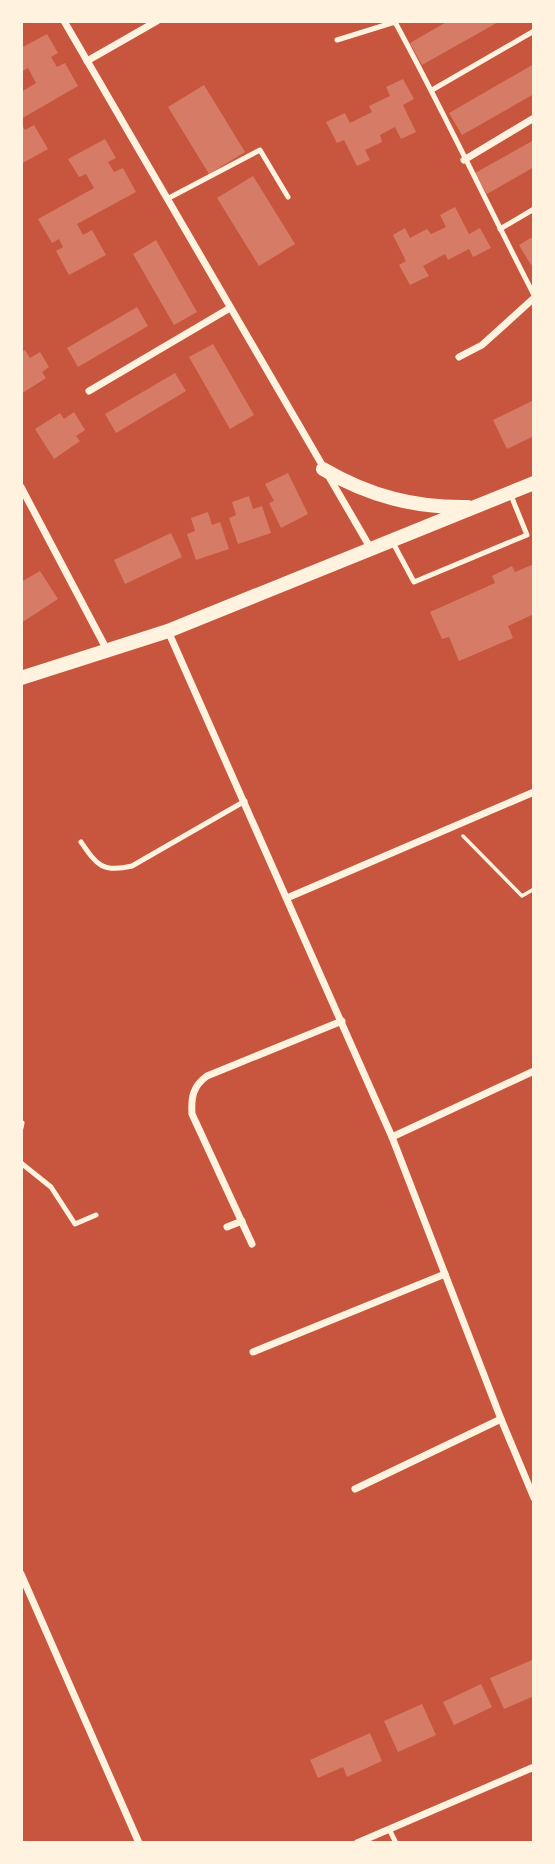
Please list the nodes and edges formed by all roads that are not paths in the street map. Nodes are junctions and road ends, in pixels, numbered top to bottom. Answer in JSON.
{"nodes":[{"id":1,"x":64,"y":21,"type":"edge"},
{"id":2,"x":157,"y":21,"type":"edge"},
{"id":3,"x":396,"y":22,"type":"edge"},
{"id":4,"x":534,"y":31,"type":"edge"},
{"id":5,"x":337,"y":40,"type":"dead end"},
{"id":6,"x":87,"y":61,"type":"junction"},
{"id":7,"x":432,"y":90,"type":"junction"},
{"id":8,"x":534,"y":118,"type":"edge"},
{"id":9,"x":464,"y":160,"type":"junction"},
{"id":10,"x":288,"y":197,"type":"dead end"},
{"id":11,"x":167,"y":199,"type":"junction"},
{"id":12,"x":534,"y":209,"type":"edge"},
{"id":13,"x":500,"y":229,"type":"junction"},
{"id":14,"x":533,"y":301,"type":"edge"},
{"id":15,"x":230,"y":308,"type":"junction"},
{"id":16,"x":460,"y":357,"type":"dead end"},
{"id":17,"x":89,"y":391,"type":"dead end"},
{"id":18,"x":323,"y":469,"type":"junction"},
{"id":19,"x":534,"y":483,"type":"edge"},
{"id":20,"x":21,"y":487,"type":"edge"},
{"id":21,"x":510,"y":493,"type":"junction"},
{"id":22,"x":476,"y":507,"type":"junction"},
{"id":23,"x":392,"y":541,"type":"junction"},
{"id":24,"x":371,"y":550,"type":"junction"},
{"id":25,"x":168,"y":631,"type":"junction"},
{"id":26,"x":107,"y":650,"type":"junction"},
{"id":27,"x":21,"y":678,"type":"edge"},
{"id":28,"x":534,"y":792,"type":"edge"},
{"id":29,"x":245,"y":801,"type":"junction"},
{"id":30,"x":81,"y":842,"type":"dead end"},
{"id":31,"x":288,"y":898,"type":"junction"},
{"id":32,"x":342,"y":1021,"type":"junction"},
{"id":33,"x":534,"y":1071,"type":"edge"},
{"id":34,"x":392,"y":1137,"type":"junction"},
{"id":35,"x":21,"y":1163,"type":"edge"},
{"id":36,"x":96,"y":1215,"type":"dead end"},
{"id":37,"x":242,"y":1221,"type":"junction"},
{"id":38,"x":227,"y":1227,"type":"dead end"},
{"id":39,"x":252,"y":1244,"type":"dead end"},
{"id":40,"x":445,"y":1274,"type":"junction"},
{"id":41,"x":253,"y":1352,"type":"dead end"},
{"id":42,"x":501,"y":1419,"type":"junction"},
{"id":43,"x":355,"y":1489,"type":"dead end"},
{"id":44,"x":534,"y":1498,"type":"edge"},
{"id":45,"x":21,"y":1574,"type":"edge"},
{"id":46,"x":534,"y":1767,"type":"edge"},
{"id":47,"x":389,"y":1829,"type":"junction"},
{"id":48,"x":139,"y":1843,"type":"edge"},
{"id":49,"x":357,"y":1843,"type":"edge"},
{"id":50,"x":396,"y":1843,"type":"edge"}],
"edges":[{"from":1,"to":6,"type":"street"},
{"from":2,"to":6,"type":"street"},
{"from":3,"to":5,"type":"lane"},
{"from":3,"to":7,"type":"lane"},
{"from":4,"to":7,"type":"lane"},
{"from":6,"to":11,"type":"street"},
{"from":7,"to":9,"type":"lane"},
{"from":8,"to":9,"type":"street"},
{"from":9,"to":13,"type":"lane"},
{"from":10,"to":11,"type":"lane"},
{"from":11,"to":15,"type":"street"},
{"from":12,"to":13,"type":"lane"},
{"from":13,"to":14,"type":"lane"},
{"from":14,"to":16,"type":"street"},
{"from":15,"to":17,"type":"street"},
{"from":15,"to":18,"type":"street"},
{"from":18,"to":22,"type":"main road"},
{"from":18,"to":24,"type":"street"},
{"from":19,"to":21,"type":"main road"},
{"from":20,"to":26,"type":"street"},
{"from":21,"to":22,"type":"main road"},
{"from":21,"to":23,"type":"lane"},
{"from":22,"to":23,"type":"main road"},
{"from":23,"to":24,"type":"main road"},
{"from":24,"to":25,"type":"main road"},
{"from":25,"to":26,"type":"main road"},
{"from":25,"to":29,"type":"street"},
{"from":26,"to":27,"type":"main road"},
{"from":28,"to":31,"type":"street"},
{"from":29,"to":30,"type":"lane"},
{"from":29,"to":31,"type":"street"},
{"from":31,"to":32,"type":"street"},
{"from":32,"to":34,"type":"street"},
{"from":32,"to":37,"type":"street"},
{"from":33,"to":34,"type":"street"},
{"from":34,"to":40,"type":"street"},
{"from":35,"to":36,"type":"lane"},
{"from":37,"to":38,"type":"street"},
{"from":37,"to":39,"type":"street"},
{"from":40,"to":41,"type":"street"},
{"from":40,"to":42,"type":"street"},
{"from":42,"to":43,"type":"street"},
{"from":42,"to":44,"type":"street"},
{"from":45,"to":48,"type":"street"},
{"from":46,"to":47,"type":"street"},
{"from":47,"to":49,"type":"street"},
{"from":47,"to":50,"type":"lane"}]}
